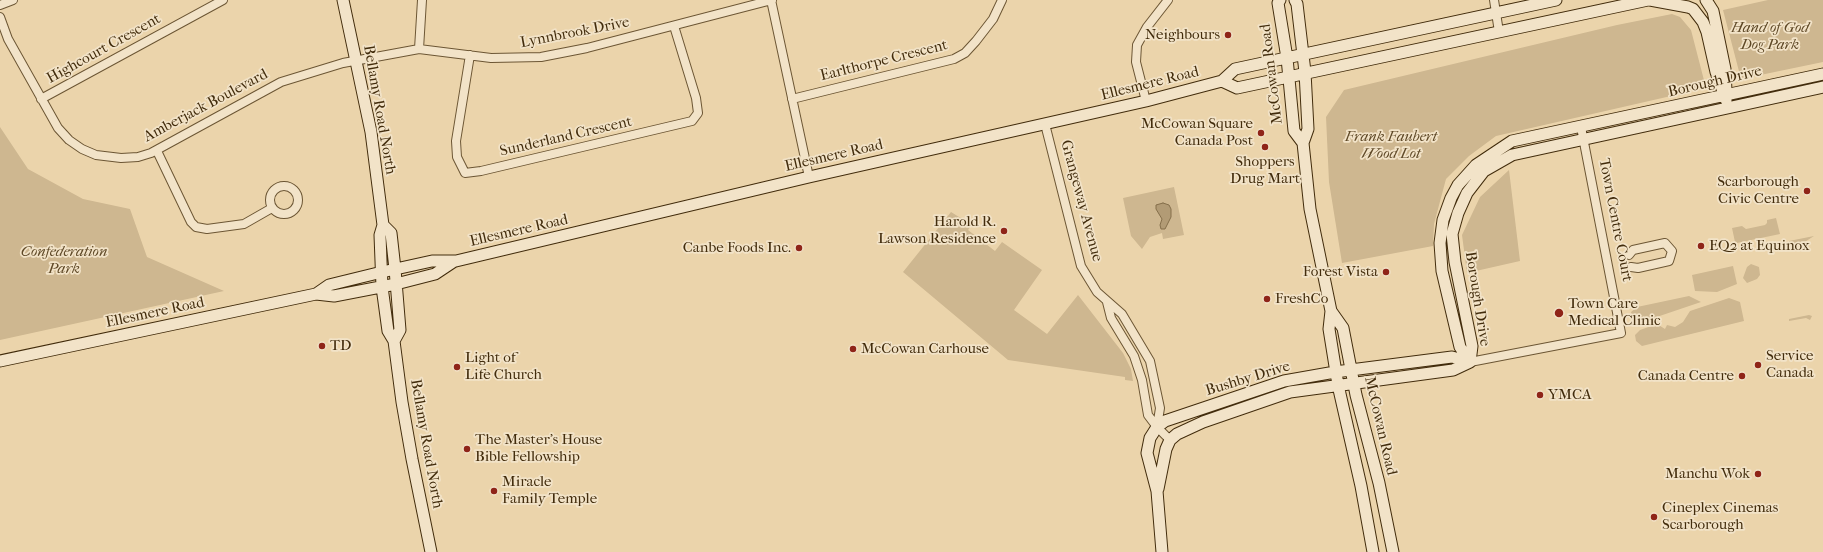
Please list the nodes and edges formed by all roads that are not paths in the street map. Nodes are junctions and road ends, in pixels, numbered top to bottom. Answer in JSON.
{"nodes":[{"id":1,"x":13,"y":0,"type":"edge"},
{"id":2,"x":223,"y":0,"type":"edge"},
{"id":3,"x":343,"y":0,"type":"edge"},
{"id":4,"x":422,"y":0,"type":"edge"},
{"id":5,"x":771,"y":0,"type":"edge"},
{"id":6,"x":1002,"y":0,"type":"edge"},
{"id":7,"x":1168,"y":0,"type":"edge"},
{"id":8,"x":1280,"y":0,"type":"edge"},
{"id":9,"x":1295,"y":0,"type":"edge"},
{"id":10,"x":1494,"y":0,"type":"edge"},
{"id":11,"x":1556,"y":0,"type":"edge"},
{"id":12,"x":1649,"y":0,"type":"edge"},
{"id":13,"x":1706,"y":0,"type":"edge"},
{"id":14,"x":0,"y":5,"type":"edge"},
{"id":15,"x":1496,"y":13,"type":"junction"},
{"id":16,"x":0,"y":17,"type":"edge"},
{"id":17,"x":674,"y":26,"type":"junction"},
{"id":18,"x":1499,"y":32,"type":"junction"},
{"id":19,"x":419,"y":49,"type":"junction"},
{"id":20,"x":470,"y":54,"type":"junction"},
{"id":21,"x":1303,"y":54,"type":"junction"},
{"id":22,"x":1287,"y":58,"type":"junction"},
{"id":23,"x":356,"y":60,"type":"junction"},
{"id":24,"x":1305,"y":72,"type":"junction"},
{"id":25,"x":1823,"y":74,"type":"edge"},
{"id":26,"x":1289,"y":77,"type":"junction"},
{"id":27,"x":1808,"y":77,"type":"junction"},
{"id":28,"x":1222,"y":81,"type":"junction"},
{"id":29,"x":1823,"y":87,"type":"edge"},
{"id":30,"x":1811,"y":90,"type":"junction"},
{"id":31,"x":1725,"y":95,"type":"junction"},
{"id":32,"x":41,"y":99,"type":"junction"},
{"id":33,"x":792,"y":99,"type":"junction"},
{"id":34,"x":1146,"y":101,"type":"junction"},
{"id":35,"x":1727,"y":107,"type":"junction"},
{"id":36,"x":1045,"y":124,"type":"junction"},
{"id":37,"x":1581,"y":127,"type":"junction"},
{"id":38,"x":1583,"y":140,"type":"junction"},
{"id":39,"x":1303,"y":142,"type":"junction"},
{"id":40,"x":157,"y":151,"type":"junction"},
{"id":41,"x":809,"y":177,"type":"junction"},
{"id":42,"x":272,"y":208,"type":"dead end"},
{"id":43,"x":383,"y":225,"type":"junction"},
{"id":44,"x":1628,"y":255,"type":"dead end"},
{"id":45,"x":453,"y":262,"type":"junction"},
{"id":46,"x":1631,"y":267,"type":"dead end"},
{"id":47,"x":395,"y":269,"type":"junction"},
{"id":48,"x":382,"y":272,"type":"junction"},
{"id":49,"x":396,"y":284,"type":"junction"},
{"id":50,"x":382,"y":287,"type":"junction"},
{"id":51,"x":316,"y":294,"type":"junction"},
{"id":52,"x":1107,"y":302,"type":"junction"},
{"id":53,"x":1331,"y":311,"type":"junction"},
{"id":54,"x":394,"y":341,"type":"junction"},
{"id":55,"x":0,"y":361,"type":"edge"},
{"id":56,"x":1470,"y":362,"type":"junction"},
{"id":57,"x":1352,"y":370,"type":"junction"},
{"id":58,"x":1336,"y":372,"type":"junction"},
{"id":59,"x":1354,"y":384,"type":"junction"},
{"id":60,"x":1270,"y":386,"type":"junction"},
{"id":61,"x":1338,"y":386,"type":"junction"},
{"id":62,"x":1275,"y":398,"type":"junction"},
{"id":63,"x":1206,"y":408,"type":"junction"},
{"id":64,"x":1210,"y":419,"type":"junction"},
{"id":65,"x":1157,"y":427,"type":"junction"},
{"id":66,"x":1170,"y":440,"type":"junction"},
{"id":67,"x":1157,"y":492,"type":"junction"},
{"id":68,"x":431,"y":552,"type":"edge"},
{"id":69,"x":1162,"y":552,"type":"edge"},
{"id":70,"x":1373,"y":552,"type":"edge"},
{"id":71,"x":1393,"y":552,"type":"edge"}],
"edges":[{"from":1,"to":14,"type":"street"},
{"from":2,"to":32,"type":"street","name":"Highcourt Crescent"},
{"from":3,"to":23,"type":"main road","name":"Bellamy Road North"},
{"from":4,"to":19,"type":"street"},
{"from":5,"to":17,"type":"street","name":"Lynnbrook Drive"},
{"from":5,"to":33,"type":"street"},
{"from":6,"to":33,"type":"street","name":"Earlthorpe Crescent"},
{"from":7,"to":34,"type":"street"},
{"from":8,"to":22,"type":"main road","name":"McCowan Road"},
{"from":9,"to":21,"type":"main road","name":"McCowan Road"},
{"from":10,"to":15,"type":"street"},
{"from":11,"to":15,"type":"main road","name":"Ellesmere Road"},
{"from":12,"to":18,"type":"main road","name":"Ellesmere Road"},
{"from":12,"to":31,"type":"main road"},
{"from":13,"to":31,"type":"main road"},
{"from":15,"to":18,"type":"street"},
{"from":15,"to":21,"type":"main road","name":"Ellesmere Road"},
{"from":16,"to":32,"type":"street","name":"Amberjack Boulevard"},
{"from":17,"to":20,"type":"street","name":"Lynnbrook Drive"},
{"from":17,"to":20,"type":"street","name":"Sunderland Crescent"},
{"from":18,"to":24,"type":"main road","name":"Ellesmere Road"},
{"from":19,"to":20,"type":"street","name":"Lynnbrook Drive"},
{"from":19,"to":23,"type":"street","name":"Lynnbrook Drive"},
{"from":21,"to":22,"type":"main road","name":"Ellesmere Road"},
{"from":21,"to":24,"type":"main road","name":"McCowan Road"},
{"from":22,"to":26,"type":"main road","name":"McCowan Road"},
{"from":22,"to":28,"type":"main road","name":"Ellesmere Road"},
{"from":23,"to":40,"type":"street","name":"Amberjack Boulevard"},
{"from":23,"to":43,"type":"main road","name":"Bellamy Road North"},
{"from":24,"to":26,"type":"main road","name":"Ellesmere Road"},
{"from":24,"to":39,"type":"main road","name":"McCowan Road"},
{"from":25,"to":27,"type":"main road","name":"Borough Drive"},
{"from":26,"to":28,"type":"main road","name":"Ellesmere Road"},
{"from":26,"to":39,"type":"main road","name":"McCowan Road"},
{"from":27,"to":30,"type":"main road"},
{"from":27,"to":31,"type":"main road","name":"Borough Drive"},
{"from":28,"to":34,"type":"main road","name":"Ellesmere Road"},
{"from":29,"to":30,"type":"main road","name":"Borough Drive"},
{"from":30,"to":35,"type":"main road","name":"Borough Drive"},
{"from":31,"to":35,"type":"main road"},
{"from":31,"to":37,"type":"main road","name":"Borough Drive"},
{"from":32,"to":40,"type":"street","name":"Amberjack Boulevard"},
{"from":33,"to":41,"type":"street"},
{"from":34,"to":36,"type":"main road","name":"Ellesmere Road"},
{"from":35,"to":38,"type":"main road","name":"Borough Drive"},
{"from":36,"to":41,"type":"main road","name":"Ellesmere Road"},
{"from":36,"to":52,"type":"street","name":"Grangeway Avenue"},
{"from":37,"to":38,"type":"street","name":"Town Centre Court"},
{"from":37,"to":56,"type":"main road","name":"Borough Drive"},
{"from":38,"to":56,"type":"main road","name":"Borough Drive"},
{"from":38,"to":56,"type":"street","name":"Town Centre Court"},
{"from":39,"to":53,"type":"main road","name":"McCowan Road"},
{"from":40,"to":42,"type":"street"},
{"from":41,"to":45,"type":"main road","name":"Ellesmere Road"},
{"from":43,"to":47,"type":"main road","name":"Bellamy Road North"},
{"from":43,"to":48,"type":"main road","name":"Bellamy Road North"},
{"from":44,"to":46,"type":"street"},
{"from":45,"to":47,"type":"main road","name":"Ellesmere Road"},
{"from":45,"to":49,"type":"main road","name":"Ellesmere Road"},
{"from":47,"to":48,"type":"main road","name":"Ellesmere Road"},
{"from":47,"to":49,"type":"main road","name":"Bellamy Road North"},
{"from":48,"to":50,"type":"main road","name":"Bellamy Road North"},
{"from":48,"to":51,"type":"main road","name":"Ellesmere Road"},
{"from":49,"to":50,"type":"main road","name":"Ellesmere Road"},
{"from":49,"to":54,"type":"main road","name":"Bellamy Road North"},
{"from":50,"to":51,"type":"main road","name":"Ellesmere Road"},
{"from":50,"to":54,"type":"main road","name":"Bellamy Road North"},
{"from":51,"to":55,"type":"main road","name":"Ellesmere Road"},
{"from":52,"to":65,"type":"street","name":"Grangeway Avenue"},
{"from":52,"to":65,"type":"street","name":"Grangeway Avenue"},
{"from":53,"to":57,"type":"main road","name":"McCowan Road"},
{"from":53,"to":58,"type":"main road","name":"McCowan Road"},
{"from":54,"to":68,"type":"main road","name":"Bellamy Road North"},
{"from":56,"to":57,"type":"main road","name":"Town Centre Court"},
{"from":56,"to":59,"type":"main road","name":"Town Centre Court"},
{"from":57,"to":58,"type":"main road","name":"Bushby Drive"},
{"from":57,"to":59,"type":"main road","name":"McCowan Road"},
{"from":58,"to":60,"type":"main road","name":"Bushby Drive"},
{"from":58,"to":61,"type":"main road","name":"McCowan Road"},
{"from":59,"to":61,"type":"main road","name":"Bushby Drive"},
{"from":59,"to":71,"type":"main road","name":"McCowan Road"},
{"from":60,"to":62,"type":"main road"},
{"from":60,"to":63,"type":"main road","name":"Bushby Drive"},
{"from":61,"to":62,"type":"main road","name":"Bushby Drive"},
{"from":61,"to":70,"type":"main road","name":"McCowan Road"},
{"from":62,"to":64,"type":"main road","name":"Bushby Drive"},
{"from":63,"to":64,"type":"main road"},
{"from":63,"to":65,"type":"main road","name":"Bushby Drive"},
{"from":64,"to":66,"type":"main road","name":"Bushby Drive"},
{"from":65,"to":66,"type":"street","name":"Grangeway Avenue"},
{"from":65,"to":67,"type":"main road","name":"Grangeway Avenue"},
{"from":66,"to":67,"type":"main road","name":"Grangeway Avenue"},
{"from":67,"to":69,"type":"main road","name":"Grangeway Avenue"}]}
